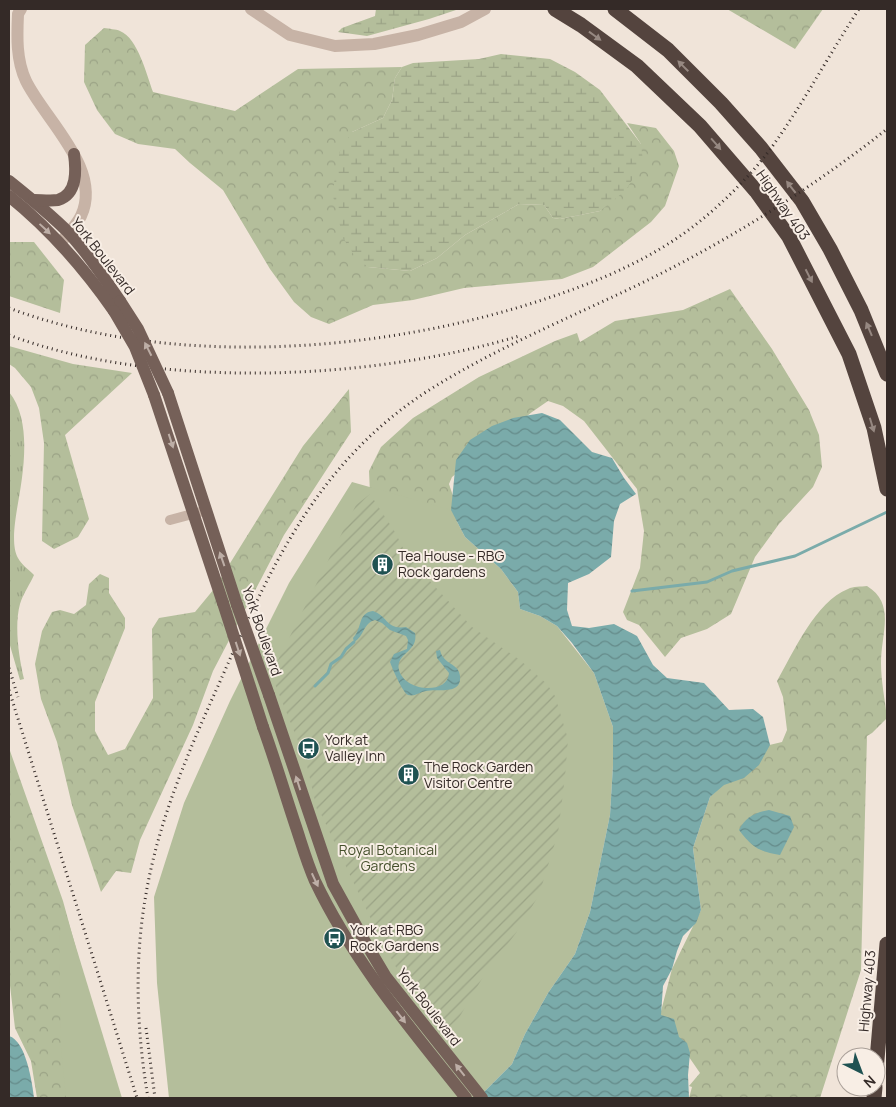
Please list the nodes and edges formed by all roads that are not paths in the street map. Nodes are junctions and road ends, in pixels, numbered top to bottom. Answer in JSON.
{"nodes":[{"id":1,"x":21,"y":9,"type":"edge"},
{"id":2,"x":251,"y":9,"type":"edge"},
{"id":3,"x":485,"y":9,"type":"edge"},
{"id":4,"x":555,"y":9,"type":"edge"},
{"id":5,"x":615,"y":9,"type":"edge"},
{"id":6,"x":74,"y":154,"type":"junction"},
{"id":7,"x":9,"y":181,"type":"edge"},
{"id":8,"x":9,"y":196,"type":"edge"},
{"id":9,"x":34,"y":200,"type":"junction"},
{"id":10,"x":64,"y":238,"type":"junction"},
{"id":11,"x":117,"y":306,"type":"junction"},
{"id":12,"x":887,"y":374,"type":"edge"},
{"id":13,"x":887,"y":488,"type":"edge"},
{"id":14,"x":200,"y":512,"type":"junction"},
{"id":15,"x":170,"y":520,"type":"dead end"},
{"id":16,"x":887,"y":944,"type":"edge"},
{"id":17,"x":433,"y":1047,"type":"junction"},
{"id":18,"x":878,"y":1047,"type":"edge"},
{"id":19,"x":466,"y":1098,"type":"edge"},
{"id":20,"x":482,"y":1098,"type":"edge"}],
"edges":[{"from":1,"to":6,"type":"street"},
{"from":2,"to":3,"type":"street"},
{"from":4,"to":13,"type":"highway","name":"Highway 403","one_way":true},
{"from":12,"to":5,"type":"highway","name":"Highway 403","one_way":true},
{"from":6,"to":9,"type":"main road"},
{"from":6,"to":10,"type":"street"},
{"from":7,"to":9,"type":"main road","name":"York Boulevard"},
{"from":8,"to":10,"type":"main road","name":"York Boulevard","one_way":true},
{"from":9,"to":10,"type":"main road","name":"York Boulevard"},
{"from":10,"to":11,"type":"main road","name":"York Boulevard"},
{"from":11,"to":14,"type":"main road","name":"York Boulevard","one_way":true,"bridge":true},
{"from":14,"to":11,"type":"main road","name":"York Boulevard","one_way":true,"bridge":true},
{"from":14,"to":15,"type":"street"},
{"from":17,"to":14,"type":"main road","name":"York Boulevard","one_way":true,"bridge":true},
{"from":14,"to":17,"type":"main road","name":"York Boulevard","one_way":true,"bridge":true},
{"from":16,"to":18,"type":"highway","name":"Highway 403"},
{"from":17,"to":19,"type":"main road","name":"York Boulevard"},
{"from":20,"to":17,"type":"main road","name":"York Boulevard","one_way":true}]}
